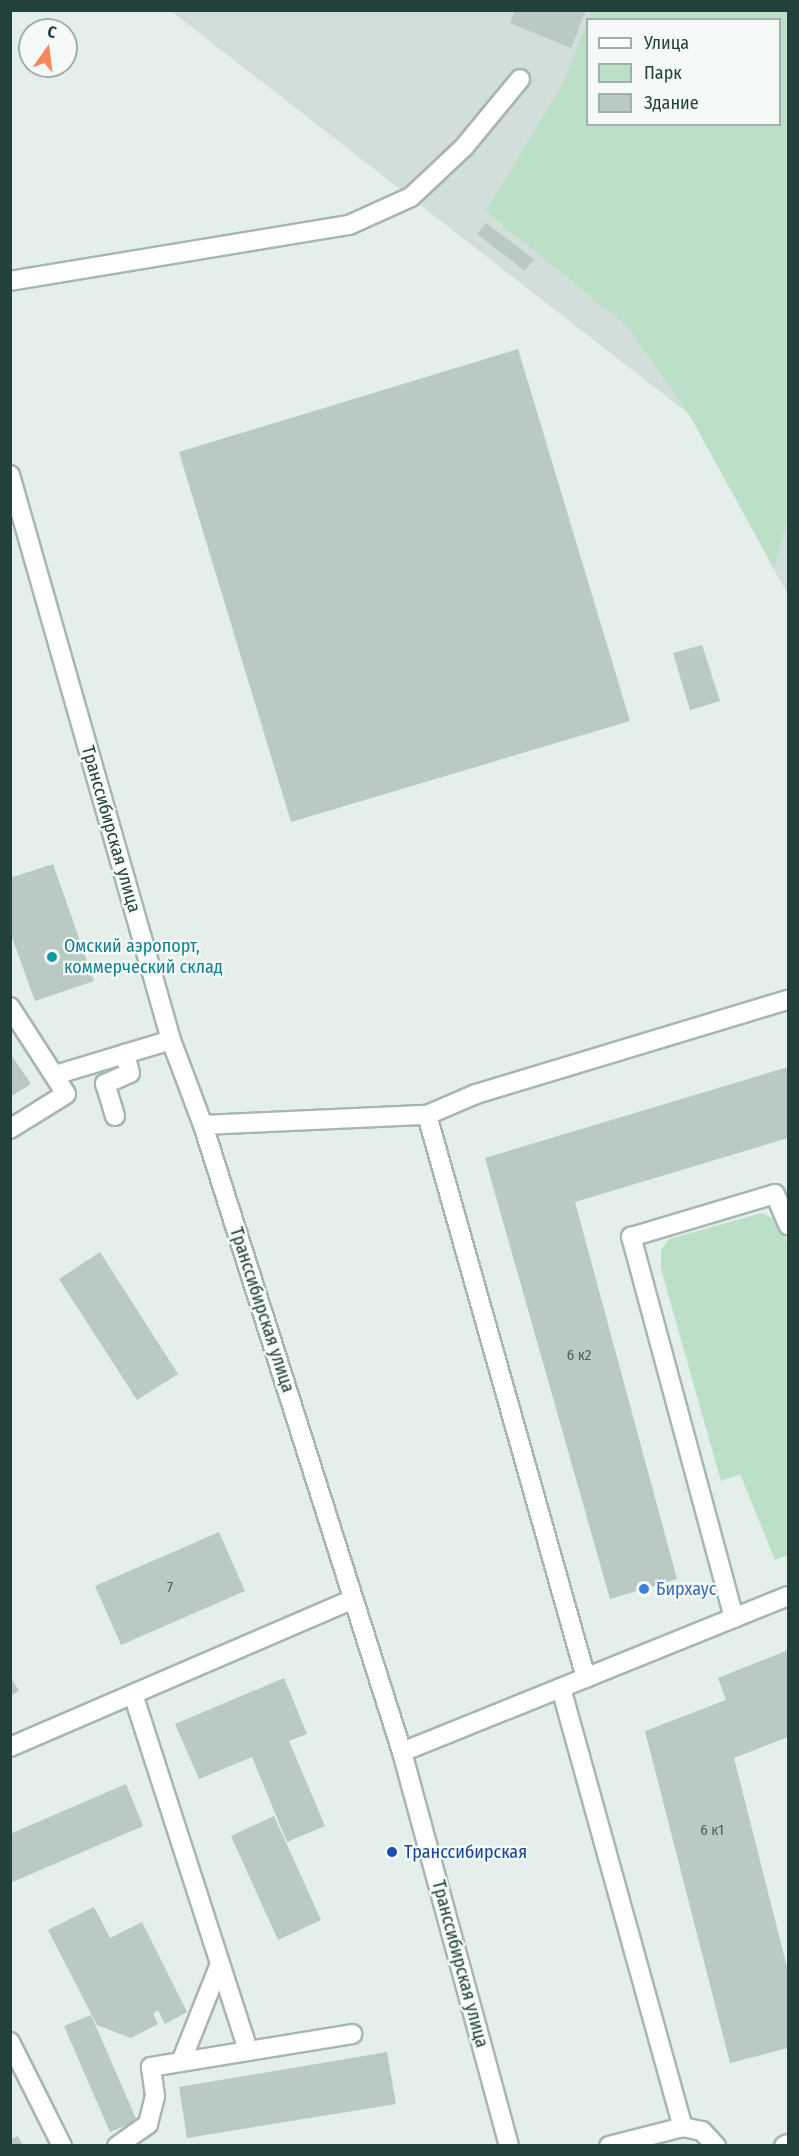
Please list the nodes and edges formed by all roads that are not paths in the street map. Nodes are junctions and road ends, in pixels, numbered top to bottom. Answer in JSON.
{"nodes":[{"id":1,"x":520,"y":79,"type":"dead end"},
{"id":2,"x":10,"y":281,"type":"edge"},
{"id":3,"x":10,"y":475,"type":"edge"},
{"id":4,"x":789,"y":1000,"type":"edge"},
{"id":5,"x":10,"y":1007,"type":"edge"},
{"id":6,"x":171,"y":1040,"type":"junction"},
{"id":7,"x":125,"y":1054,"type":"junction"},
{"id":8,"x":55,"y":1076,"type":"junction"},
{"id":9,"x":427,"y":1115,"type":"junction"},
{"id":10,"x":115,"y":1116,"type":"dead end"},
{"id":11,"x":203,"y":1125,"type":"junction"},
{"id":12,"x":10,"y":1129,"type":"edge"},
{"id":13,"x":789,"y":1225,"type":"edge"},
{"id":14,"x":789,"y":1596,"type":"edge"},
{"id":15,"x":353,"y":1599,"type":"junction"},
{"id":16,"x":734,"y":1618,"type":"junction"},
{"id":17,"x":586,"y":1678,"type":"junction"},
{"id":18,"x":561,"y":1688,"type":"junction"},
{"id":19,"x":133,"y":1694,"type":"junction"},
{"id":20,"x":10,"y":1747,"type":"edge"},
{"id":21,"x":402,"y":1752,"type":"junction"},
{"id":22,"x":220,"y":1964,"type":"junction"},
{"id":23,"x":352,"y":2034,"type":"dead end"},
{"id":24,"x":10,"y":2042,"type":"edge"},
{"id":25,"x":248,"y":2051,"type":"junction"},
{"id":26,"x":181,"y":2062,"type":"junction"},
{"id":27,"x":683,"y":2127,"type":"junction"},
{"id":28,"x":789,"y":2144,"type":"edge"},
{"id":29,"x":62,"y":2145,"type":"edge"},
{"id":30,"x":117,"y":2145,"type":"edge"},
{"id":31,"x":509,"y":2145,"type":"edge"},
{"id":32,"x":609,"y":2145,"type":"edge"},
{"id":33,"x":716,"y":2145,"type":"edge"},
{"id":34,"x":784,"y":2145,"type":"edge"}],
"edges":[{"from":1,"to":2,"type":"main road"},
{"from":3,"to":6,"type":"main road","name":"Транссибирская улица"},
{"from":4,"to":9,"type":"main road"},
{"from":5,"to":8,"type":"main road"},
{"from":6,"to":7,"type":"main road"},
{"from":6,"to":11,"type":"main road","name":"Транссибирская улица"},
{"from":7,"to":8,"type":"main road"},
{"from":7,"to":10,"type":"main road"},
{"from":8,"to":12,"type":"main road"},
{"from":9,"to":11,"type":"main road"},
{"from":9,"to":17,"type":"main road"},
{"from":11,"to":15,"type":"main road","name":"Транссибирская улица"},
{"from":13,"to":16,"type":"main road"},
{"from":14,"to":16,"type":"main road"},
{"from":15,"to":19,"type":"main road"},
{"from":15,"to":21,"type":"main road","name":"Транссибирская улица"},
{"from":16,"to":17,"type":"main road"},
{"from":17,"to":18,"type":"main road"},
{"from":18,"to":21,"type":"main road"},
{"from":18,"to":27,"type":"main road"},
{"from":19,"to":20,"type":"main road"},
{"from":19,"to":22,"type":"main road"},
{"from":21,"to":31,"type":"main road","name":"Транссибирская улица"},
{"from":22,"to":25,"type":"main road"},
{"from":22,"to":26,"type":"main road"},
{"from":23,"to":25,"type":"main road"},
{"from":24,"to":29,"type":"main road"},
{"from":25,"to":26,"type":"main road"},
{"from":26,"to":30,"type":"main road"},
{"from":27,"to":32,"type":"main road"},
{"from":27,"to":33,"type":"main road"},
{"from":28,"to":34,"type":"main road"}]}
